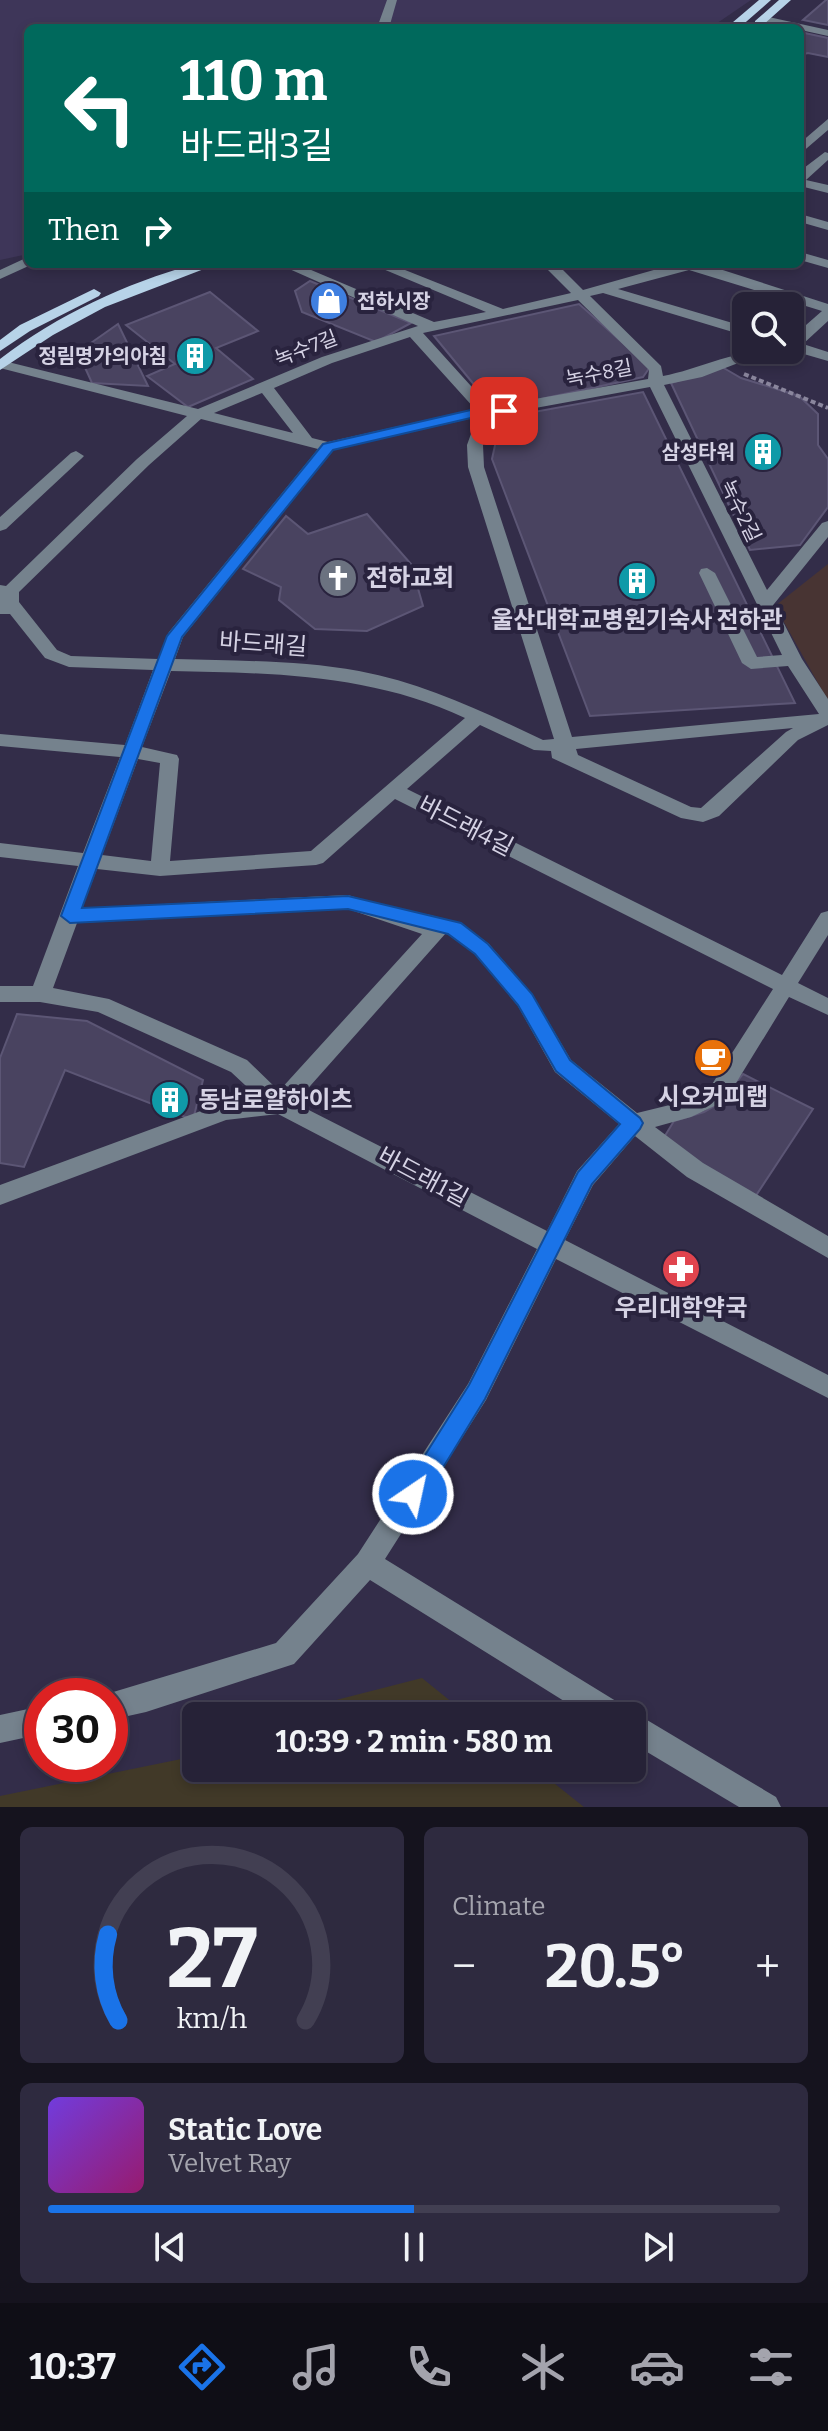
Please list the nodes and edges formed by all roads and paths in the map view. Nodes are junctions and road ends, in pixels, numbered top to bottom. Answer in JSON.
{"nodes":[{"id":1,"x":392,"y":0,"type":"edge"},
{"id":2,"x":766,"y":0,"type":"edge"},
{"id":3,"x":786,"y":0,"type":"edge"},
{"id":4,"x":764,"y":19,"type":"junction"},
{"id":5,"x":384,"y":24,"type":"edge"},
{"id":6,"x":737,"y":24,"type":"edge"},
{"id":7,"x":758,"y":24,"type":"edge"},
{"id":8,"x":787,"y":24,"type":"edge"},
{"id":9,"x":804,"y":28,"type":"edge"},
{"id":10,"x":828,"y":33,"type":"edge"},
{"id":11,"x":828,"y":123,"type":"edge"},
{"id":12,"x":804,"y":146,"type":"edge"},
{"id":13,"x":804,"y":151,"type":"edge"},
{"id":14,"x":826,"y":156,"type":"edge"},
{"id":15,"x":804,"y":176,"type":"edge"},
{"id":16,"x":804,"y":181,"type":"edge"},
{"id":17,"x":828,"y":189,"type":"edge"},
{"id":18,"x":804,"y":219,"type":"edge"},
{"id":19,"x":828,"y":226,"type":"edge"},
{"id":20,"x":804,"y":257,"type":"edge"},
{"id":21,"x":24,"y":263,"type":"edge"},
{"id":22,"x":828,"y":264,"type":"edge"},
{"id":23,"x":159,"y":268,"type":"edge"},
{"id":24,"x":196,"y":268,"type":"edge"},
{"id":25,"x":294,"y":268,"type":"edge"},
{"id":26,"x":388,"y":268,"type":"edge"},
{"id":27,"x":553,"y":268,"type":"edge"},
{"id":28,"x":679,"y":268,"type":"edge"},
{"id":29,"x":699,"y":268,"type":"edge"},
{"id":30,"x":0,"y":275,"type":"edge"},
{"id":31,"x":604,"y":289,"type":"junction"},
{"id":32,"x":582,"y":295,"type":"junction"},
{"id":33,"x":828,"y":311,"type":"edge"},
{"id":34,"x":501,"y":313,"type":"junction"},
{"id":35,"x":433,"y":327,"type":"junction"},
{"id":36,"x":732,"y":328,"type":"edge"},
{"id":37,"x":413,"y":331,"type":"junction"},
{"id":38,"x":804,"y":336,"type":"edge"},
{"id":39,"x":0,"y":347,"type":"edge"},
{"id":40,"x":804,"y":349,"type":"edge"},
{"id":41,"x":828,"y":357,"type":"edge"},
{"id":42,"x":732,"y":361,"type":"edge"},
{"id":43,"x":725,"y":363,"type":"junction"},
{"id":44,"x":1,"y":365,"type":"edge"},
{"id":45,"x":655,"y":382,"type":"junction"},
{"id":46,"x":265,"y":386,"type":"junction"},
{"id":47,"x":828,"y":408,"type":"edge"},
{"id":48,"x":486,"y":412,"type":"junction"},
{"id":49,"x":197,"y":415,"type":"junction"},
{"id":50,"x":307,"y":442,"type":"junction"},
{"id":51,"x":328,"y":447,"type":"junction"},
{"id":52,"x":76,"y":456,"type":"dead end"},
{"id":53,"x":0,"y":526,"type":"edge"},
{"id":54,"x":828,"y":526,"type":"edge"},
{"id":55,"x":707,"y":573,"type":"dead end"},
{"id":56,"x":2,"y":600,"type":"edge"},
{"id":57,"x":765,"y":603,"type":"junction"},
{"id":58,"x":793,"y":660,"type":"junction"},
{"id":59,"x":167,"y":662,"type":"junction"},
{"id":60,"x":478,"y":716,"type":"junction"},
{"id":61,"x":828,"y":718,"type":"edge"},
{"id":62,"x":0,"y":740,"type":"edge"},
{"id":63,"x":568,"y":751,"type":"junction"},
{"id":64,"x":133,"y":752,"type":"junction"},
{"id":65,"x":393,"y":790,"type":"junction"},
{"id":66,"x":0,"y":850,"type":"edge"},
{"id":67,"x":91,"y":860,"type":"junction"},
{"id":68,"x":160,"y":869,"type":"junction"},
{"id":69,"x":348,"y":902,"type":"junction"},
{"id":70,"x":70,"y":916,"type":"junction"},
{"id":71,"x":828,"y":918,"type":"edge"},
{"id":72,"x":784,"y":986,"type":"junction"},
{"id":73,"x":0,"y":994,"type":"edge"},
{"id":74,"x":40,"y":994,"type":"junction"},
{"id":75,"x":828,"y":1007,"type":"edge"},
{"id":76,"x":280,"y":1105,"type":"junction"},
{"id":77,"x":633,"y":1123,"type":"junction"},
{"id":78,"x":0,"y":1195,"type":"edge"},
{"id":79,"x":552,"y":1244,"type":"junction"},
{"id":80,"x":828,"y":1248,"type":"edge"},
{"id":81,"x":828,"y":1387,"type":"edge"},
{"id":82,"x":367,"y":1563,"type":"junction"},
{"id":83,"x":128,"y":1702,"type":"edge"},
{"id":84,"x":591,"y":1702,"type":"edge"},
{"id":85,"x":24,"y":1724,"type":"edge"},
{"id":86,"x":0,"y":1729,"type":"edge"},
{"id":87,"x":646,"y":1735,"type":"edge"},
{"id":88,"x":766,"y":1807,"type":"edge"}],
"edges":[{"from":1,"to":5,"type":"street"},
{"from":2,"to":6,"type":"main road"},
{"from":3,"to":4,"type":"main road"},
{"from":4,"to":7,"type":"main road"},
{"from":4,"to":8,"type":"street"},
{"from":9,"to":10,"type":"street"},
{"from":11,"to":12,"type":"street"},
{"from":13,"to":14,"type":"street"},
{"from":14,"to":15,"type":"street"},
{"from":16,"to":17,"type":"street"},
{"from":18,"to":19,"type":"street"},
{"from":20,"to":22,"type":"street"},
{"from":21,"to":30,"type":"street"},
{"from":23,"to":39,"type":"main road"},
{"from":24,"to":44,"type":"main road"},
{"from":25,"to":35,"type":"street"},
{"from":26,"to":34,"type":"street"},
{"from":27,"to":32,"type":"street","name":"녹수2길"},
{"from":28,"to":31,"type":"street","name":"녹수7길"},
{"from":29,"to":33,"type":"street"},
{"from":31,"to":32,"type":"street","name":"녹수7길"},
{"from":31,"to":36,"type":"street"},
{"from":32,"to":34,"type":"street","name":"녹수7길"},
{"from":32,"to":45,"type":"street","name":"녹수2길"},
{"from":33,"to":38,"type":"street"},
{"from":34,"to":35,"type":"street","name":"녹수7길"},
{"from":35,"to":37,"type":"street","name":"녹수7길"},
{"from":37,"to":46,"type":"street","name":"녹수7길"},
{"from":37,"to":48,"type":"street"},
{"from":40,"to":41,"type":"street"},
{"from":42,"to":43,"type":"street","name":"녹수8길"},
{"from":43,"to":45,"type":"street","name":"녹수8길"},
{"from":43,"to":47,"type":"path"},
{"from":44,"to":49,"type":"street"},
{"from":45,"to":48,"type":"street","name":"녹수8길"},
{"from":45,"to":57,"type":"street","name":"녹수2길"},
{"from":46,"to":49,"type":"street","name":"녹수7길"},
{"from":46,"to":50,"type":"street"},
{"from":48,"to":51,"type":"street","name":"녹수8길"},
{"from":48,"to":63,"type":"street"},
{"from":49,"to":50,"type":"street"},
{"from":49,"to":56,"type":"street","name":"녹수7길"},
{"from":50,"to":51,"type":"street"},
{"from":51,"to":59,"type":"street"},
{"from":52,"to":53,"type":"street"},
{"from":54,"to":57,"type":"street"},
{"from":55,"to":58,"type":"street"},
{"from":56,"to":59,"type":"street","name":"바드래길"},
{"from":57,"to":58,"type":"street","name":"녹수2길"},
{"from":58,"to":61,"type":"street","name":"녹수2길"},
{"from":59,"to":60,"type":"street","name":"바드래길"},
{"from":59,"to":64,"type":"street"},
{"from":60,"to":63,"type":"street","name":"바드래길"},
{"from":60,"to":65,"type":"street"},
{"from":61,"to":63,"type":"street","name":"바드래길"},
{"from":61,"to":63,"type":"street","name":"바드래길"},
{"from":62,"to":64,"type":"street"},
{"from":64,"to":67,"type":"street"},
{"from":64,"to":68,"type":"street"},
{"from":65,"to":68,"type":"street","name":"바드래4길"},
{"from":65,"to":72,"type":"street","name":"바드래4길"},
{"from":66,"to":67,"type":"street","name":"바드래4길"},
{"from":67,"to":68,"type":"street","name":"바드래4길"},
{"from":67,"to":70,"type":"street"},
{"from":69,"to":70,"type":"street"},
{"from":69,"to":76,"type":"street"},
{"from":69,"to":77,"type":"street"},
{"from":70,"to":74,"type":"street"},
{"from":71,"to":72,"type":"street"},
{"from":72,"to":75,"type":"street","name":"바드래4길"},
{"from":72,"to":77,"type":"street"},
{"from":73,"to":74,"type":"street","name":"바드래1길"},
{"from":74,"to":76,"type":"street","name":"바드래1길"},
{"from":76,"to":78,"type":"street"},
{"from":76,"to":79,"type":"street","name":"바드래1길"},
{"from":77,"to":79,"type":"street"},
{"from":77,"to":80,"type":"street"},
{"from":79,"to":81,"type":"street","name":"바드래1길"},
{"from":79,"to":82,"type":"street"},
{"from":82,"to":83,"type":"street"},
{"from":82,"to":84,"type":"street"},
{"from":85,"to":86,"type":"street"},
{"from":87,"to":88,"type":"street"}]}
